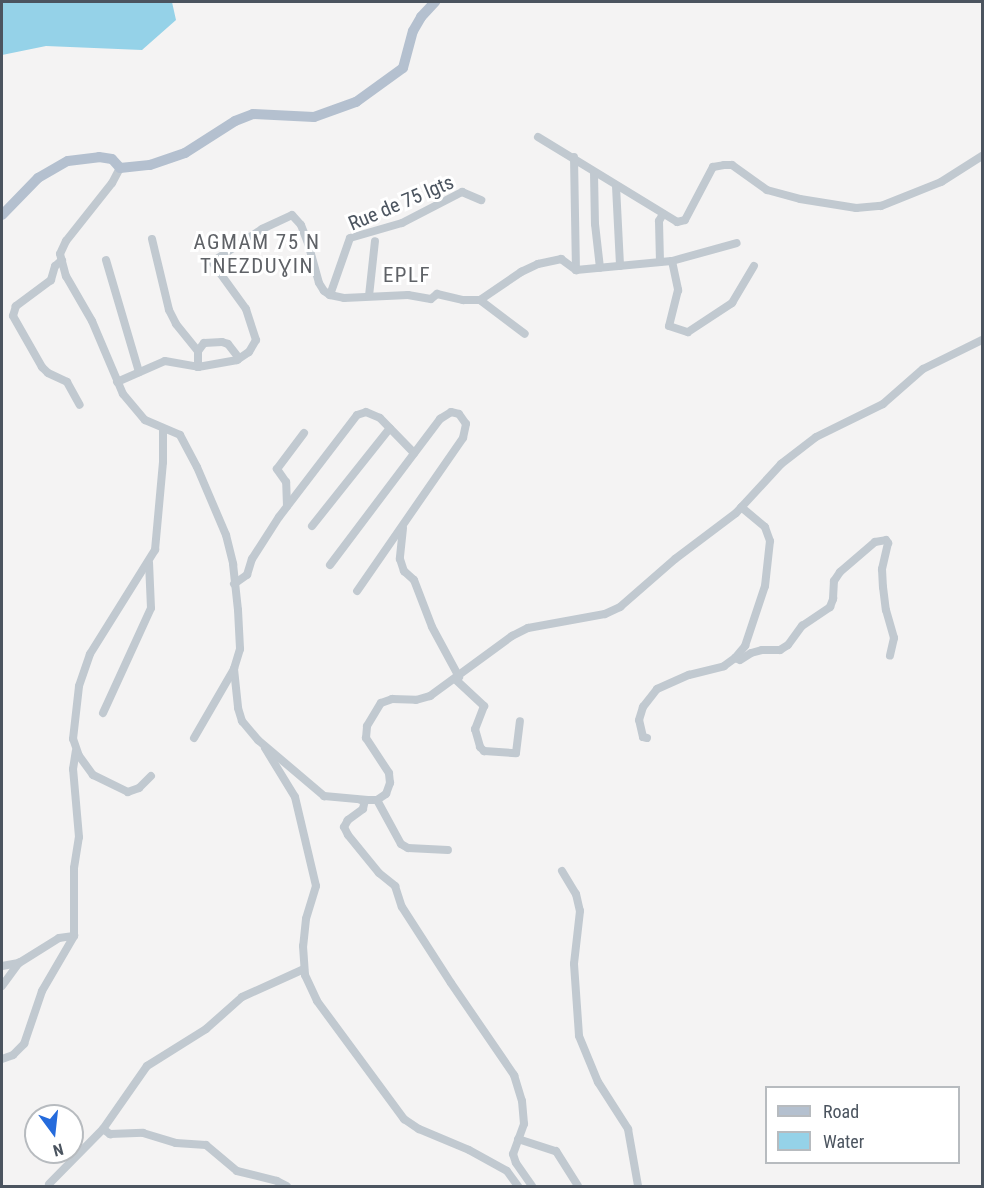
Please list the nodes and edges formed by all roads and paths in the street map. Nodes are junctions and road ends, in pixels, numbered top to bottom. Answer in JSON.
{"nodes":[{"id":1,"x":435,"y":2,"type":"edge"},
{"id":2,"x":538,"y":137,"type":"dead end"},
{"id":3,"x":982,"y":156,"type":"edge"},
{"id":4,"x":574,"y":158,"type":"junction"},
{"id":5,"x":120,"y":168,"type":"junction"},
{"id":6,"x":594,"y":173,"type":"junction"},
{"id":7,"x":616,"y":186,"type":"junction"},
{"id":8,"x":481,"y":200,"type":"dead end"},
{"id":9,"x":663,"y":214,"type":"junction"},
{"id":10,"x":2,"y":216,"type":"edge"},
{"id":11,"x":152,"y":239,"type":"dead end"},
{"id":12,"x":375,"y":241,"type":"dead end"},
{"id":13,"x":737,"y":243,"type":"dead end"},
{"id":14,"x":106,"y":260,"type":"dead end"},
{"id":15,"x":62,"y":261,"type":"junction"},
{"id":16,"x":672,"y":261,"type":"junction"},
{"id":17,"x":660,"y":262,"type":"junction"},
{"id":18,"x":620,"y":266,"type":"junction"},
{"id":19,"x":754,"y":266,"type":"dead end"},
{"id":20,"x":600,"y":268,"type":"junction"},
{"id":21,"x":576,"y":270,"type":"junction"},
{"id":22,"x":330,"y":295,"type":"junction"},
{"id":23,"x":369,"y":296,"type":"junction"},
{"id":24,"x":480,"y":300,"type":"junction"},
{"id":25,"x":525,"y":334,"type":"dead end"},
{"id":26,"x":982,"y":340,"type":"edge"},
{"id":27,"x":198,"y":351,"type":"junction"},
{"id":28,"x":239,"y":358,"type":"junction"},
{"id":29,"x":198,"y":367,"type":"junction"},
{"id":30,"x":139,"y":372,"type":"junction"},
{"id":31,"x":117,"y":382,"type":"junction"},
{"id":32,"x":80,"y":405,"type":"dead end"},
{"id":33,"x":390,"y":428,"type":"junction"},
{"id":34,"x":163,"y":429,"type":"junction"},
{"id":35,"x":303,"y":433,"type":"dead end"},
{"id":36,"x":414,"y":453,"type":"junction"},
{"id":37,"x":287,"y":506,"type":"junction"},
{"id":38,"x":741,"y":507,"type":"junction"},
{"id":39,"x":312,"y":526,"type":"dead end"},
{"id":40,"x":403,"y":527,"type":"junction"},
{"id":41,"x":148,"y":562,"type":"junction"},
{"id":42,"x":330,"y":565,"type":"dead end"},
{"id":43,"x":234,"y":584,"type":"junction"},
{"id":44,"x":357,"y":591,"type":"dead end"},
{"id":45,"x":890,"y":656,"type":"dead end"},
{"id":46,"x":735,"y":658,"type":"junction"},
{"id":47,"x":234,"y":669,"type":"junction"},
{"id":48,"x":457,"y":678,"type":"junction"},
{"id":49,"x":102,"y":713,"type":"dead end"},
{"id":50,"x":520,"y":721,"type":"dead end"},
{"id":51,"x":194,"y":738,"type":"dead end"},
{"id":52,"x":647,"y":738,"type":"dead end"},
{"id":53,"x":262,"y":744,"type":"junction"},
{"id":54,"x":76,"y":749,"type":"junction"},
{"id":55,"x":151,"y":776,"type":"dead end"},
{"id":56,"x":361,"y":800,"type":"junction"},
{"id":57,"x":377,"y":800,"type":"junction"},
{"id":58,"x":448,"y":850,"type":"dead end"},
{"id":59,"x":562,"y":871,"type":"dead end"},
{"id":60,"x":74,"y":936,"type":"junction"},
{"id":61,"x":19,"y":963,"type":"junction"},
{"id":62,"x":2,"y":966,"type":"edge"},
{"id":63,"x":304,"y":969,"type":"junction"},
{"id":64,"x":2,"y":986,"type":"edge"},
{"id":65,"x":2,"y":1059,"type":"edge"},
{"id":66,"x":103,"y":1129,"type":"junction"},
{"id":67,"x":518,"y":1139,"type":"junction"},
{"id":68,"x":49,"y":1184,"type":"dead end"},
{"id":69,"x":287,"y":1186,"type":"edge"},
{"id":70,"x":518,"y":1186,"type":"edge"},
{"id":71,"x":532,"y":1186,"type":"edge"},
{"id":72,"x":578,"y":1186,"type":"edge"},
{"id":73,"x":638,"y":1186,"type":"edge"}],
"edges":[{"from":1,"to":5,"type":"main road"},
{"from":2,"to":4,"type":"street"},
{"from":3,"to":9,"type":"street"},
{"from":4,"to":6,"type":"street"},
{"from":4,"to":21,"type":"street"},
{"from":5,"to":10,"type":"main road"},
{"from":5,"to":15,"type":"street"},
{"from":6,"to":7,"type":"street"},
{"from":6,"to":20,"type":"street"},
{"from":7,"to":9,"type":"street"},
{"from":7,"to":18,"type":"street"},
{"from":8,"to":22,"type":"street","name":"Rue de 75 lgts"},
{"from":9,"to":17,"type":"street"},
{"from":11,"to":27,"type":"street"},
{"from":12,"to":23,"type":"street"},
{"from":13,"to":16,"type":"street"},
{"from":14,"to":30,"type":"street"},
{"from":15,"to":31,"type":"street"},
{"from":15,"to":32,"type":"street"},
{"from":16,"to":17,"type":"street"},
{"from":16,"to":19,"type":"street"},
{"from":17,"to":18,"type":"street"},
{"from":18,"to":20,"type":"street"},
{"from":20,"to":21,"type":"street"},
{"from":21,"to":24,"type":"street"},
{"from":22,"to":23,"type":"street"},
{"from":22,"to":28,"type":"street"},
{"from":23,"to":24,"type":"street"},
{"from":24,"to":25,"type":"street"},
{"from":26,"to":38,"type":"street"},
{"from":27,"to":28,"type":"street"},
{"from":27,"to":29,"type":"street"},
{"from":28,"to":29,"type":"street"},
{"from":29,"to":30,"type":"street"},
{"from":30,"to":31,"type":"street"},
{"from":31,"to":34,"type":"street"},
{"from":33,"to":36,"type":"street"},
{"from":33,"to":37,"type":"street"},
{"from":33,"to":39,"type":"street"},
{"from":34,"to":41,"type":"street"},
{"from":34,"to":43,"type":"street"},
{"from":35,"to":37,"type":"street"},
{"from":36,"to":40,"type":"street"},
{"from":36,"to":42,"type":"street"},
{"from":37,"to":43,"type":"street"},
{"from":38,"to":46,"type":"street"},
{"from":38,"to":48,"type":"street"},
{"from":40,"to":44,"type":"street"},
{"from":40,"to":48,"type":"street"},
{"from":41,"to":49,"type":"street"},
{"from":41,"to":54,"type":"street"},
{"from":43,"to":47,"type":"street"},
{"from":45,"to":46,"type":"street"},
{"from":46,"to":52,"type":"street"},
{"from":47,"to":51,"type":"street"},
{"from":47,"to":53,"type":"street"},
{"from":48,"to":50,"type":"street"},
{"from":48,"to":57,"type":"street"},
{"from":53,"to":56,"type":"street"},
{"from":53,"to":63,"type":"street"},
{"from":54,"to":55,"type":"street"},
{"from":54,"to":60,"type":"street"},
{"from":56,"to":57,"type":"street"},
{"from":56,"to":67,"type":"street"},
{"from":57,"to":58,"type":"street"},
{"from":59,"to":73,"type":"street"},
{"from":60,"to":61,"type":"street"},
{"from":60,"to":65,"type":"street"},
{"from":61,"to":62,"type":"street"},
{"from":61,"to":64,"type":"street"},
{"from":63,"to":66,"type":"street"},
{"from":63,"to":70,"type":"street"},
{"from":66,"to":68,"type":"street"},
{"from":66,"to":69,"type":"street"},
{"from":67,"to":71,"type":"street"},
{"from":67,"to":72,"type":"street"}]}
